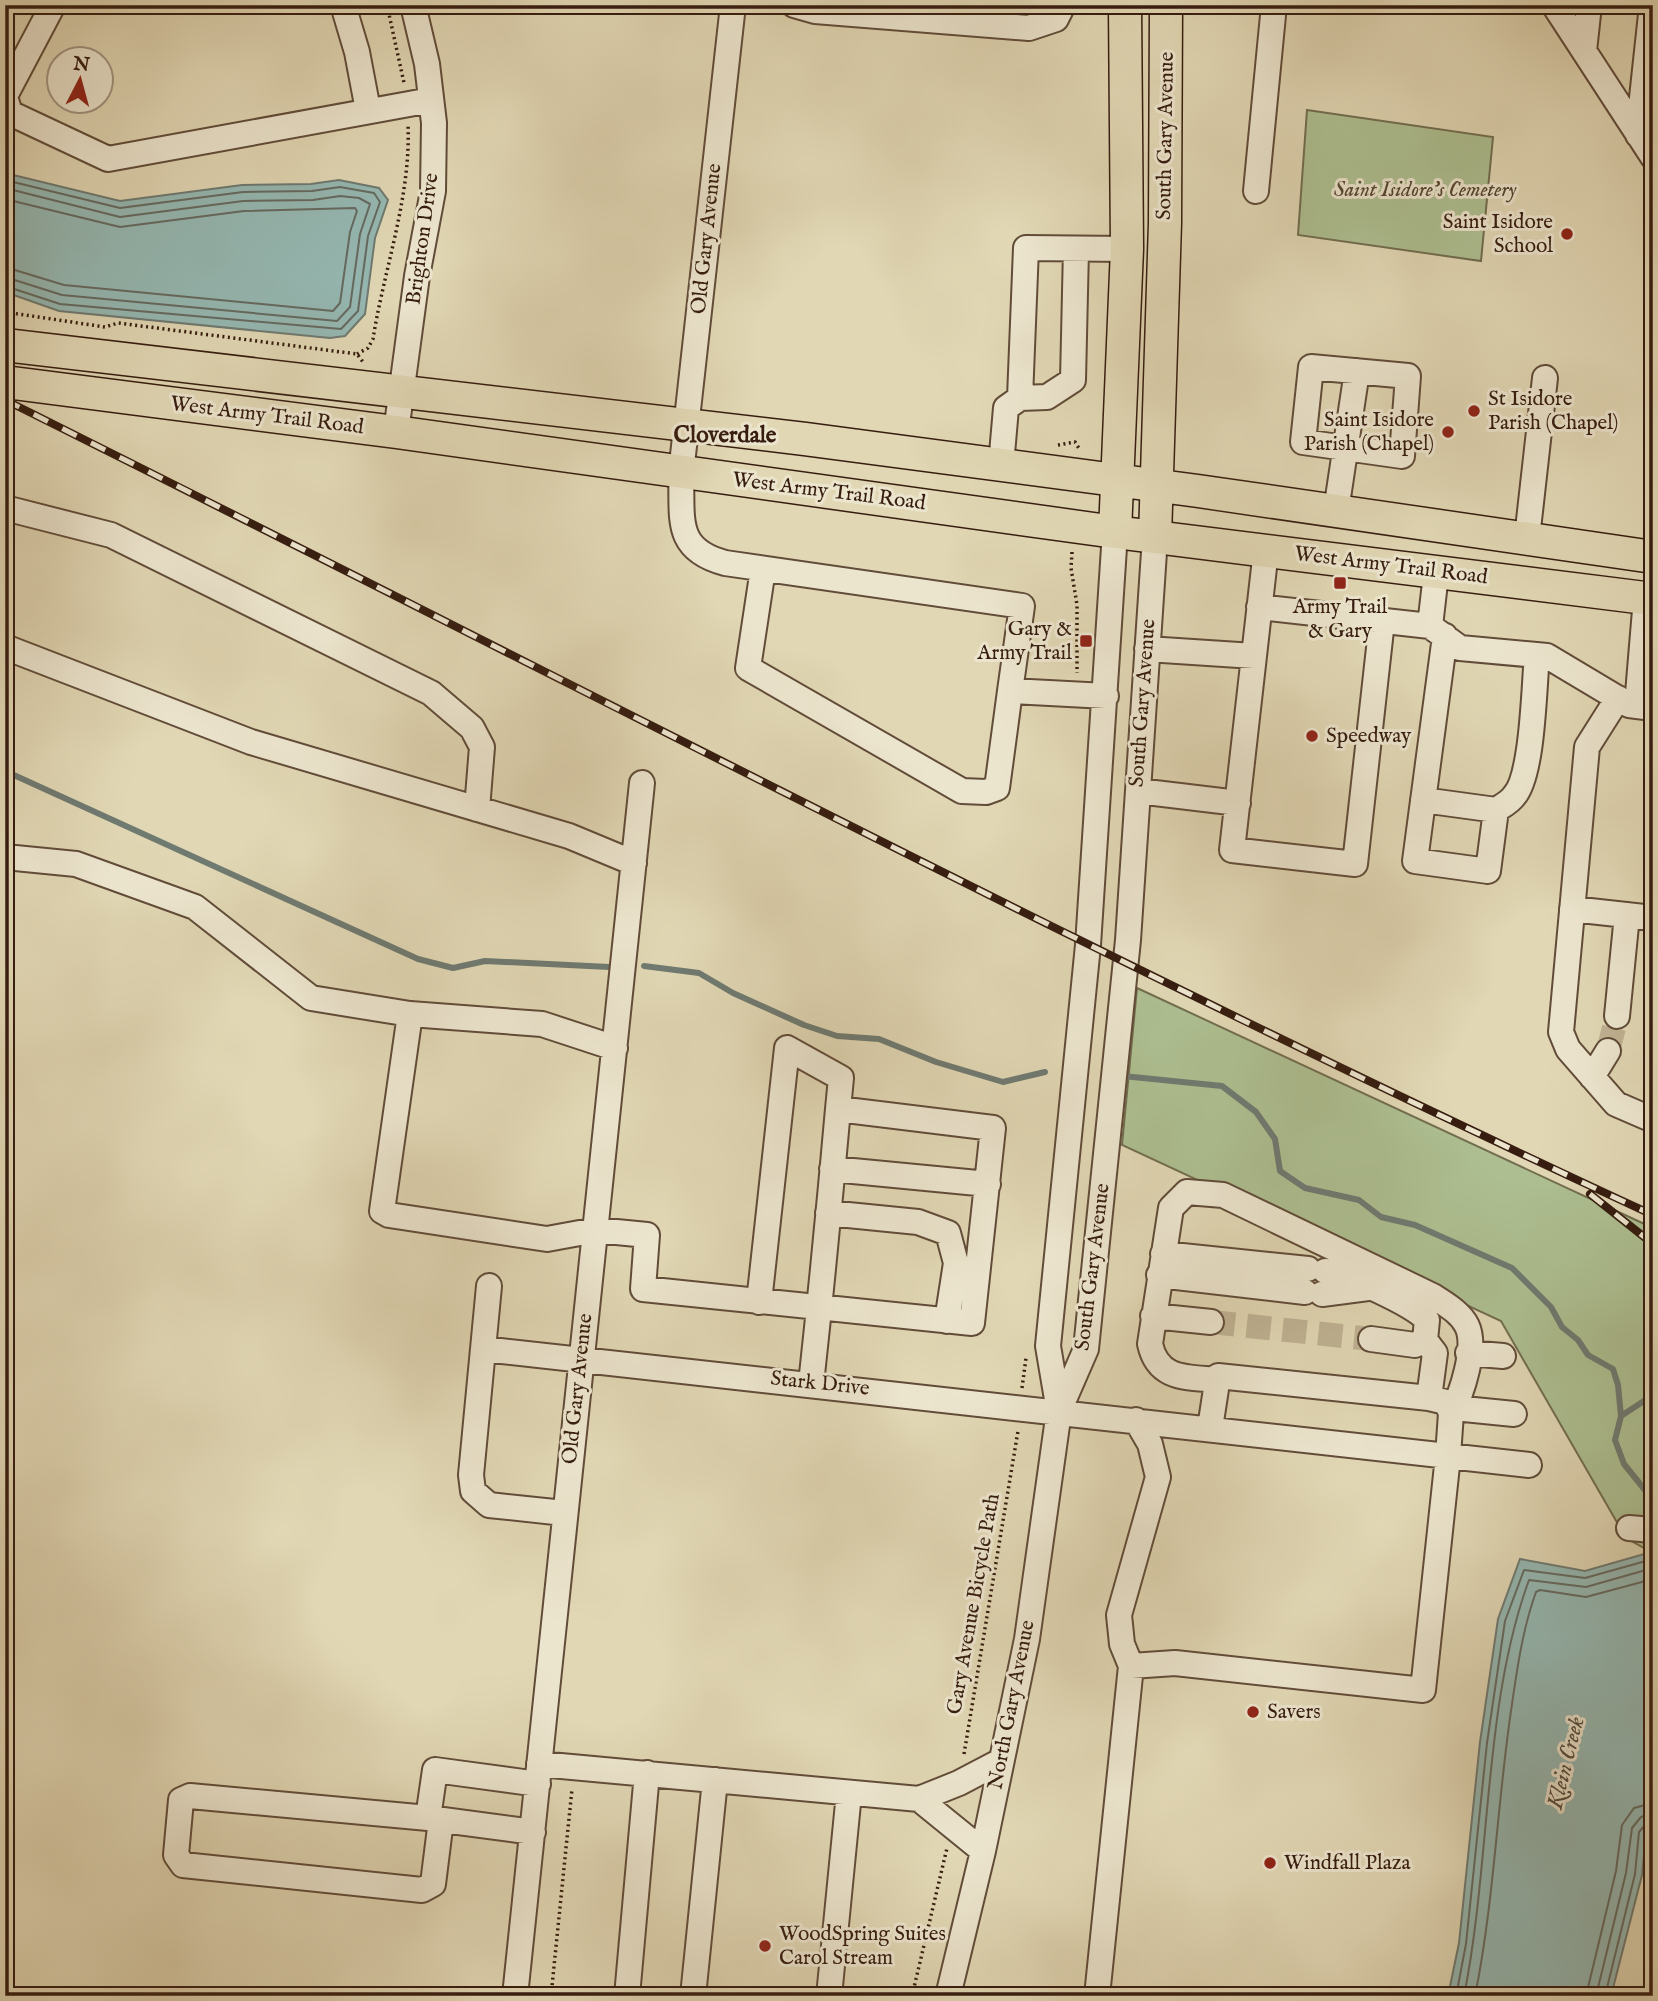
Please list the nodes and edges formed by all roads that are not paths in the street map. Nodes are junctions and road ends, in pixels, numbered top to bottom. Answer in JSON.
{"nodes":[{"id":1,"x":53,"y":5,"type":"edge"},
{"id":2,"x":344,"y":5,"type":"edge"},
{"id":3,"x":413,"y":5,"type":"edge"},
{"id":4,"x":733,"y":5,"type":"edge"},
{"id":5,"x":1063,"y":5,"type":"edge"},
{"id":6,"x":1125,"y":5,"type":"edge"},
{"id":7,"x":1166,"y":5,"type":"edge"},
{"id":8,"x":1275,"y":5,"type":"edge"},
{"id":9,"x":1554,"y":5,"type":"edge"},
{"id":10,"x":1590,"y":5,"type":"edge"},
{"id":11,"x":1652,"y":5,"type":"edge"},
{"id":12,"x":806,"y":7,"type":"edge"},
{"id":13,"x":1584,"y":51,"type":"junction"},
{"id":14,"x":5,"y":97,"type":"edge"},
{"id":15,"x":431,"y":100,"type":"junction"},
{"id":16,"x":368,"y":110,"type":"junction"},
{"id":17,"x":1638,"y":135,"type":"junction"},
{"id":18,"x":1653,"y":157,"type":"edge"},
{"id":19,"x":1256,"y":191,"type":"dead end"},
{"id":20,"x":1076,"y":249,"type":"junction"},
{"id":21,"x":1127,"y":249,"type":"junction"},
{"id":22,"x":5,"y":345,"type":"edge"},
{"id":23,"x":1357,"y":371,"type":"junction"},
{"id":24,"x":1545,"y":378,"type":"dead end"},
{"id":25,"x":5,"y":382,"type":"edge"},
{"id":26,"x":401,"y":391,"type":"junction"},
{"id":27,"x":1020,"y":398,"type":"junction"},
{"id":28,"x":686,"y":426,"type":"junction"},
{"id":29,"x":396,"y":432,"type":"junction"},
{"id":30,"x":1346,"y":448,"type":"junction"},
{"id":31,"x":1001,"y":465,"type":"junction"},
{"id":32,"x":681,"y":472,"type":"junction"},
{"id":33,"x":1118,"y":480,"type":"junction"},
{"id":34,"x":1159,"y":486,"type":"junction"},
{"id":35,"x":5,"y":508,"type":"edge"},
{"id":36,"x":1336,"y":510,"type":"junction"},
{"id":37,"x":1115,"y":532,"type":"junction"},
{"id":38,"x":1154,"y":537,"type":"junction"},
{"id":39,"x":1527,"y":538,"type":"junction"},
{"id":40,"x":1266,"y":550,"type":"junction"},
{"id":41,"x":1653,"y":551,"type":"edge"},
{"id":42,"x":1652,"y":557,"type":"edge"},
{"id":43,"x":763,"y":569,"type":"junction"},
{"id":44,"x":1436,"y":574,"type":"junction"},
{"id":45,"x":1649,"y":598,"type":"edge"},
{"id":46,"x":1259,"y":607,"type":"junction"},
{"id":47,"x":1382,"y":621,"type":"junction"},
{"id":48,"x":1437,"y":631,"type":"junction"},
{"id":49,"x":5,"y":647,"type":"edge"},
{"id":50,"x":1147,"y":649,"type":"junction"},
{"id":51,"x":1537,"y":655,"type":"junction"},
{"id":52,"x":1254,"y":656,"type":"junction"},
{"id":53,"x":1010,"y":691,"type":"junction"},
{"id":54,"x":1107,"y":696,"type":"junction"},
{"id":55,"x":1636,"y":704,"type":"edge"},
{"id":56,"x":642,"y":783,"type":"dead end"},
{"id":57,"x":1138,"y":791,"type":"junction"},
{"id":58,"x":1423,"y":800,"type":"junction"},
{"id":59,"x":1238,"y":803,"type":"junction"},
{"id":60,"x":477,"y":809,"type":"junction"},
{"id":61,"x":1496,"y":810,"type":"junction"},
{"id":62,"x":5,"y":857,"type":"edge"},
{"id":63,"x":634,"y":863,"type":"junction"},
{"id":64,"x":1572,"y":909,"type":"junction"},
{"id":65,"x":1627,"y":915,"type":"junction"},
{"id":66,"x":1653,"y":918,"type":"edge"},
{"id":67,"x":410,"y":1014,"type":"junction"},
{"id":68,"x":1617,"y":1016,"type":"tunnel mouth"},
{"id":69,"x":615,"y":1048,"type":"junction"},
{"id":70,"x":1608,"y":1051,"type":"tunnel mouth"},
{"id":71,"x":1592,"y":1077,"type":"junction"},
{"id":72,"x":838,"y":1109,"type":"junction"},
{"id":73,"x":1653,"y":1120,"type":"edge"},
{"id":74,"x":832,"y":1169,"type":"junction"},
{"id":75,"x":988,"y":1184,"type":"junction"},
{"id":76,"x":828,"y":1213,"type":"junction"},
{"id":77,"x":596,"y":1230,"type":"junction"},
{"id":78,"x":1161,"y":1265,"type":"junction"},
{"id":79,"x":489,"y":1286,"type":"dead end"},
{"id":80,"x":759,"y":1302,"type":"junction"},
{"id":81,"x":819,"y":1308,"type":"junction"},
{"id":82,"x":1152,"y":1320,"type":"junction"},
{"id":83,"x":947,"y":1321,"type":"junction"},
{"id":84,"x":1211,"y":1322,"type":"tunnel mouth"},
{"id":85,"x":1371,"y":1339,"type":"tunnel mouth"},
{"id":86,"x":1425,"y":1340,"type":"junction"},
{"id":87,"x":483,"y":1349,"type":"junction"},
{"id":88,"x":1468,"y":1353,"type":"junction"},
{"id":89,"x":1503,"y":1356,"type":"dead end"},
{"id":90,"x":581,"y":1358,"type":"junction"},
{"id":91,"x":1218,"y":1378,"type":"junction"},
{"id":92,"x":811,"y":1384,"type":"junction"},
{"id":93,"x":1429,"y":1398,"type":"junction"},
{"id":94,"x":1453,"y":1410,"type":"junction"},
{"id":95,"x":1059,"y":1411,"type":"junction"},
{"id":96,"x":1514,"y":1414,"type":"dead end"},
{"id":97,"x":1136,"y":1420,"type":"junction"},
{"id":98,"x":1210,"y":1429,"type":"junction"},
{"id":99,"x":1448,"y":1456,"type":"junction"},
{"id":100,"x":1529,"y":1465,"type":"dead end"},
{"id":101,"x":564,"y":1513,"type":"junction"},
{"id":102,"x":1131,"y":1666,"type":"junction"},
{"id":103,"x":1001,"y":1761,"type":"junction"},
{"id":104,"x":647,"y":1773,"type":"junction"},
{"id":105,"x":538,"y":1774,"type":"junction"},
{"id":106,"x":715,"y":1780,"type":"junction"},
{"id":107,"x":849,"y":1793,"type":"junction"},
{"id":108,"x":919,"y":1799,"type":"junction"},
{"id":109,"x":435,"y":1819,"type":"junction"},
{"id":110,"x":533,"y":1832,"type":"junction"},
{"id":111,"x":982,"y":1851,"type":"junction"},
{"id":112,"x":515,"y":1996,"type":"edge"},
{"id":113,"x":627,"y":1996,"type":"edge"},
{"id":114,"x":693,"y":1996,"type":"edge"},
{"id":115,"x":829,"y":1996,"type":"edge"},
{"id":116,"x":947,"y":1996,"type":"edge"},
{"id":117,"x":1097,"y":1996,"type":"edge"}],
"edges":[{"from":1,"to":14,"type":"street"},
{"from":2,"to":16,"type":"street"},
{"from":3,"to":15,"type":"street","name":"Brighton Drive"},
{"from":4,"to":28,"type":"street","name":"Old Gary Avenue"},
{"from":5,"to":12,"type":"street"},
{"from":6,"to":21,"type":"main road","name":"South Gary Avenue"},
{"from":7,"to":34,"type":"main road","name":"South Gary Avenue"},
{"from":8,"to":19,"type":"street"},
{"from":9,"to":13,"type":"street"},
{"from":10,"to":13,"type":"street"},
{"from":11,"to":17,"type":"street"},
{"from":13,"to":17,"type":"street"},
{"from":14,"to":16,"type":"street"},
{"from":15,"to":16,"type":"street"},
{"from":15,"to":26,"type":"street","name":"Brighton Drive"},
{"from":17,"to":18,"type":"street"},
{"from":20,"to":21,"type":"street"},
{"from":20,"to":27,"type":"street"},
{"from":20,"to":27,"type":"street"},
{"from":21,"to":33,"type":"main road","name":"South Gary Avenue"},
{"from":22,"to":26,"type":"main road","name":"West Army Trail Road"},
{"from":23,"to":30,"type":"street"},
{"from":23,"to":30,"type":"street"},
{"from":23,"to":30,"type":"street"},
{"from":24,"to":39,"type":"street"},
{"from":25,"to":29,"type":"main road","name":"West Army Trail Road"},
{"from":26,"to":28,"type":"main road","name":"West Army Trail Road"},
{"from":26,"to":29,"type":"street","name":"Brighton Drive"},
{"from":27,"to":31,"type":"street"},
{"from":28,"to":31,"type":"main road","name":"West Army Trail Road"},
{"from":28,"to":32,"type":"street","name":"Old Gary Avenue"},
{"from":29,"to":32,"type":"main road","name":"West Army Trail Road"},
{"from":30,"to":36,"type":"street"},
{"from":31,"to":33,"type":"main road","name":"West Army Trail Road"},
{"from":32,"to":37,"type":"main road","name":"West Army Trail Road"},
{"from":32,"to":43,"type":"street","name":"Old Gary Avenue"},
{"from":33,"to":34,"type":"main road","name":"West Army Trail Road"},
{"from":33,"to":37,"type":"main road","name":"South Gary Avenue"},
{"from":34,"to":36,"type":"main road","name":"West Army Trail Road"},
{"from":34,"to":38,"type":"main road","name":"South Gary Avenue"},
{"from":35,"to":60,"type":"street"},
{"from":36,"to":39,"type":"main road","name":"West Army Trail Road"},
{"from":37,"to":38,"type":"main road","name":"West Army Trail Road"},
{"from":37,"to":54,"type":"street","name":"South Gary Avenue"},
{"from":38,"to":40,"type":"main road","name":"West Army Trail Road"},
{"from":38,"to":50,"type":"street","name":"South Gary Avenue"},
{"from":39,"to":42,"type":"main road","name":"West Army Trail Road"},
{"from":40,"to":44,"type":"main road","name":"West Army Trail Road"},
{"from":40,"to":46,"type":"street"},
{"from":41,"to":42,"type":"street"},
{"from":43,"to":53,"type":"street","name":"Old Gary Avenue"},
{"from":43,"to":53,"type":"street"},
{"from":44,"to":45,"type":"main road","name":"West Army Trail Road"},
{"from":44,"to":48,"type":"street"},
{"from":45,"to":55,"type":"street"},
{"from":46,"to":47,"type":"street"},
{"from":46,"to":52,"type":"street"},
{"from":47,"to":48,"type":"street"},
{"from":47,"to":59,"type":"street"},
{"from":48,"to":51,"type":"street"},
{"from":48,"to":58,"type":"street"},
{"from":49,"to":60,"type":"street"},
{"from":50,"to":52,"type":"street"},
{"from":50,"to":57,"type":"street","name":"South Gary Avenue"},
{"from":51,"to":55,"type":"street"},
{"from":51,"to":61,"type":"street"},
{"from":52,"to":59,"type":"street"},
{"from":53,"to":54,"type":"street"},
{"from":54,"to":95,"type":"street","name":"South Gary Avenue"},
{"from":55,"to":64,"type":"street"},
{"from":56,"to":63,"type":"street","name":"Old Gary Avenue"},
{"from":57,"to":59,"type":"street"},
{"from":57,"to":95,"type":"street","name":"South Gary Avenue"},
{"from":58,"to":61,"type":"street"},
{"from":58,"to":61,"type":"street"},
{"from":60,"to":63,"type":"street"},
{"from":62,"to":67,"type":"street"},
{"from":63,"to":69,"type":"street","name":"Old Gary Avenue"},
{"from":64,"to":65,"type":"street"},
{"from":64,"to":71,"type":"street"},
{"from":65,"to":66,"type":"street"},
{"from":65,"to":68,"type":"street"},
{"from":67,"to":69,"type":"street"},
{"from":67,"to":77,"type":"street"},
{"from":69,"to":77,"type":"street","name":"Old Gary Avenue"},
{"from":70,"to":71,"type":"street"},
{"from":71,"to":73,"type":"street"},
{"from":72,"to":74,"type":"street"},
{"from":72,"to":75,"type":"street"},
{"from":72,"to":80,"type":"street"},
{"from":74,"to":75,"type":"street"},
{"from":74,"to":76,"type":"street"},
{"from":75,"to":83,"type":"street"},
{"from":76,"to":81,"type":"street"},
{"from":76,"to":83,"type":"street"},
{"from":77,"to":80,"type":"street"},
{"from":77,"to":90,"type":"street","name":"Old Gary Avenue"},
{"from":78,"to":82,"type":"street"},
{"from":78,"to":86,"type":"street"},
{"from":78,"to":88,"type":"street"},
{"from":79,"to":87,"type":"street"},
{"from":80,"to":81,"type":"street"},
{"from":81,"to":83,"type":"street"},
{"from":81,"to":92,"type":"street"},
{"from":82,"to":84,"type":"street"},
{"from":82,"to":91,"type":"street"},
{"from":85,"to":86,"type":"street"},
{"from":86,"to":93,"type":"street"},
{"from":87,"to":90,"type":"street","name":"Stark Drive"},
{"from":87,"to":101,"type":"street"},
{"from":88,"to":89,"type":"street"},
{"from":88,"to":94,"type":"street"},
{"from":90,"to":92,"type":"street","name":"Stark Drive"},
{"from":90,"to":101,"type":"street","name":"Old Gary Avenue"},
{"from":91,"to":93,"type":"street"},
{"from":91,"to":98,"type":"street"},
{"from":92,"to":95,"type":"street","name":"Stark Drive"},
{"from":93,"to":94,"type":"street"},
{"from":94,"to":96,"type":"street"},
{"from":94,"to":99,"type":"street"},
{"from":95,"to":97,"type":"street","name":"Stark Drive"},
{"from":95,"to":103,"type":"street","name":"North Gary Avenue"},
{"from":97,"to":98,"type":"street","name":"Stark Drive"},
{"from":97,"to":102,"type":"street"},
{"from":98,"to":99,"type":"street","name":"Stark Drive"},
{"from":99,"to":100,"type":"street","name":"Stark Drive"},
{"from":99,"to":102,"type":"street"},
{"from":101,"to":105,"type":"street","name":"Old Gary Avenue"},
{"from":102,"to":117,"type":"street"},
{"from":103,"to":108,"type":"street"},
{"from":103,"to":111,"type":"street","name":"North Gary Avenue"},
{"from":104,"to":105,"type":"street"},
{"from":104,"to":106,"type":"street"},
{"from":104,"to":113,"type":"street"},
{"from":105,"to":109,"type":"street"},
{"from":105,"to":110,"type":"street","name":"Old Gary Avenue"},
{"from":106,"to":107,"type":"street"},
{"from":106,"to":114,"type":"street"},
{"from":107,"to":108,"type":"street"},
{"from":107,"to":115,"type":"street"},
{"from":108,"to":111,"type":"street"},
{"from":109,"to":109,"type":"street"},
{"from":109,"to":110,"type":"street"},
{"from":110,"to":112,"type":"street","name":"Old Gary Avenue"},
{"from":111,"to":116,"type":"street","name":"North Gary Avenue"}]}
